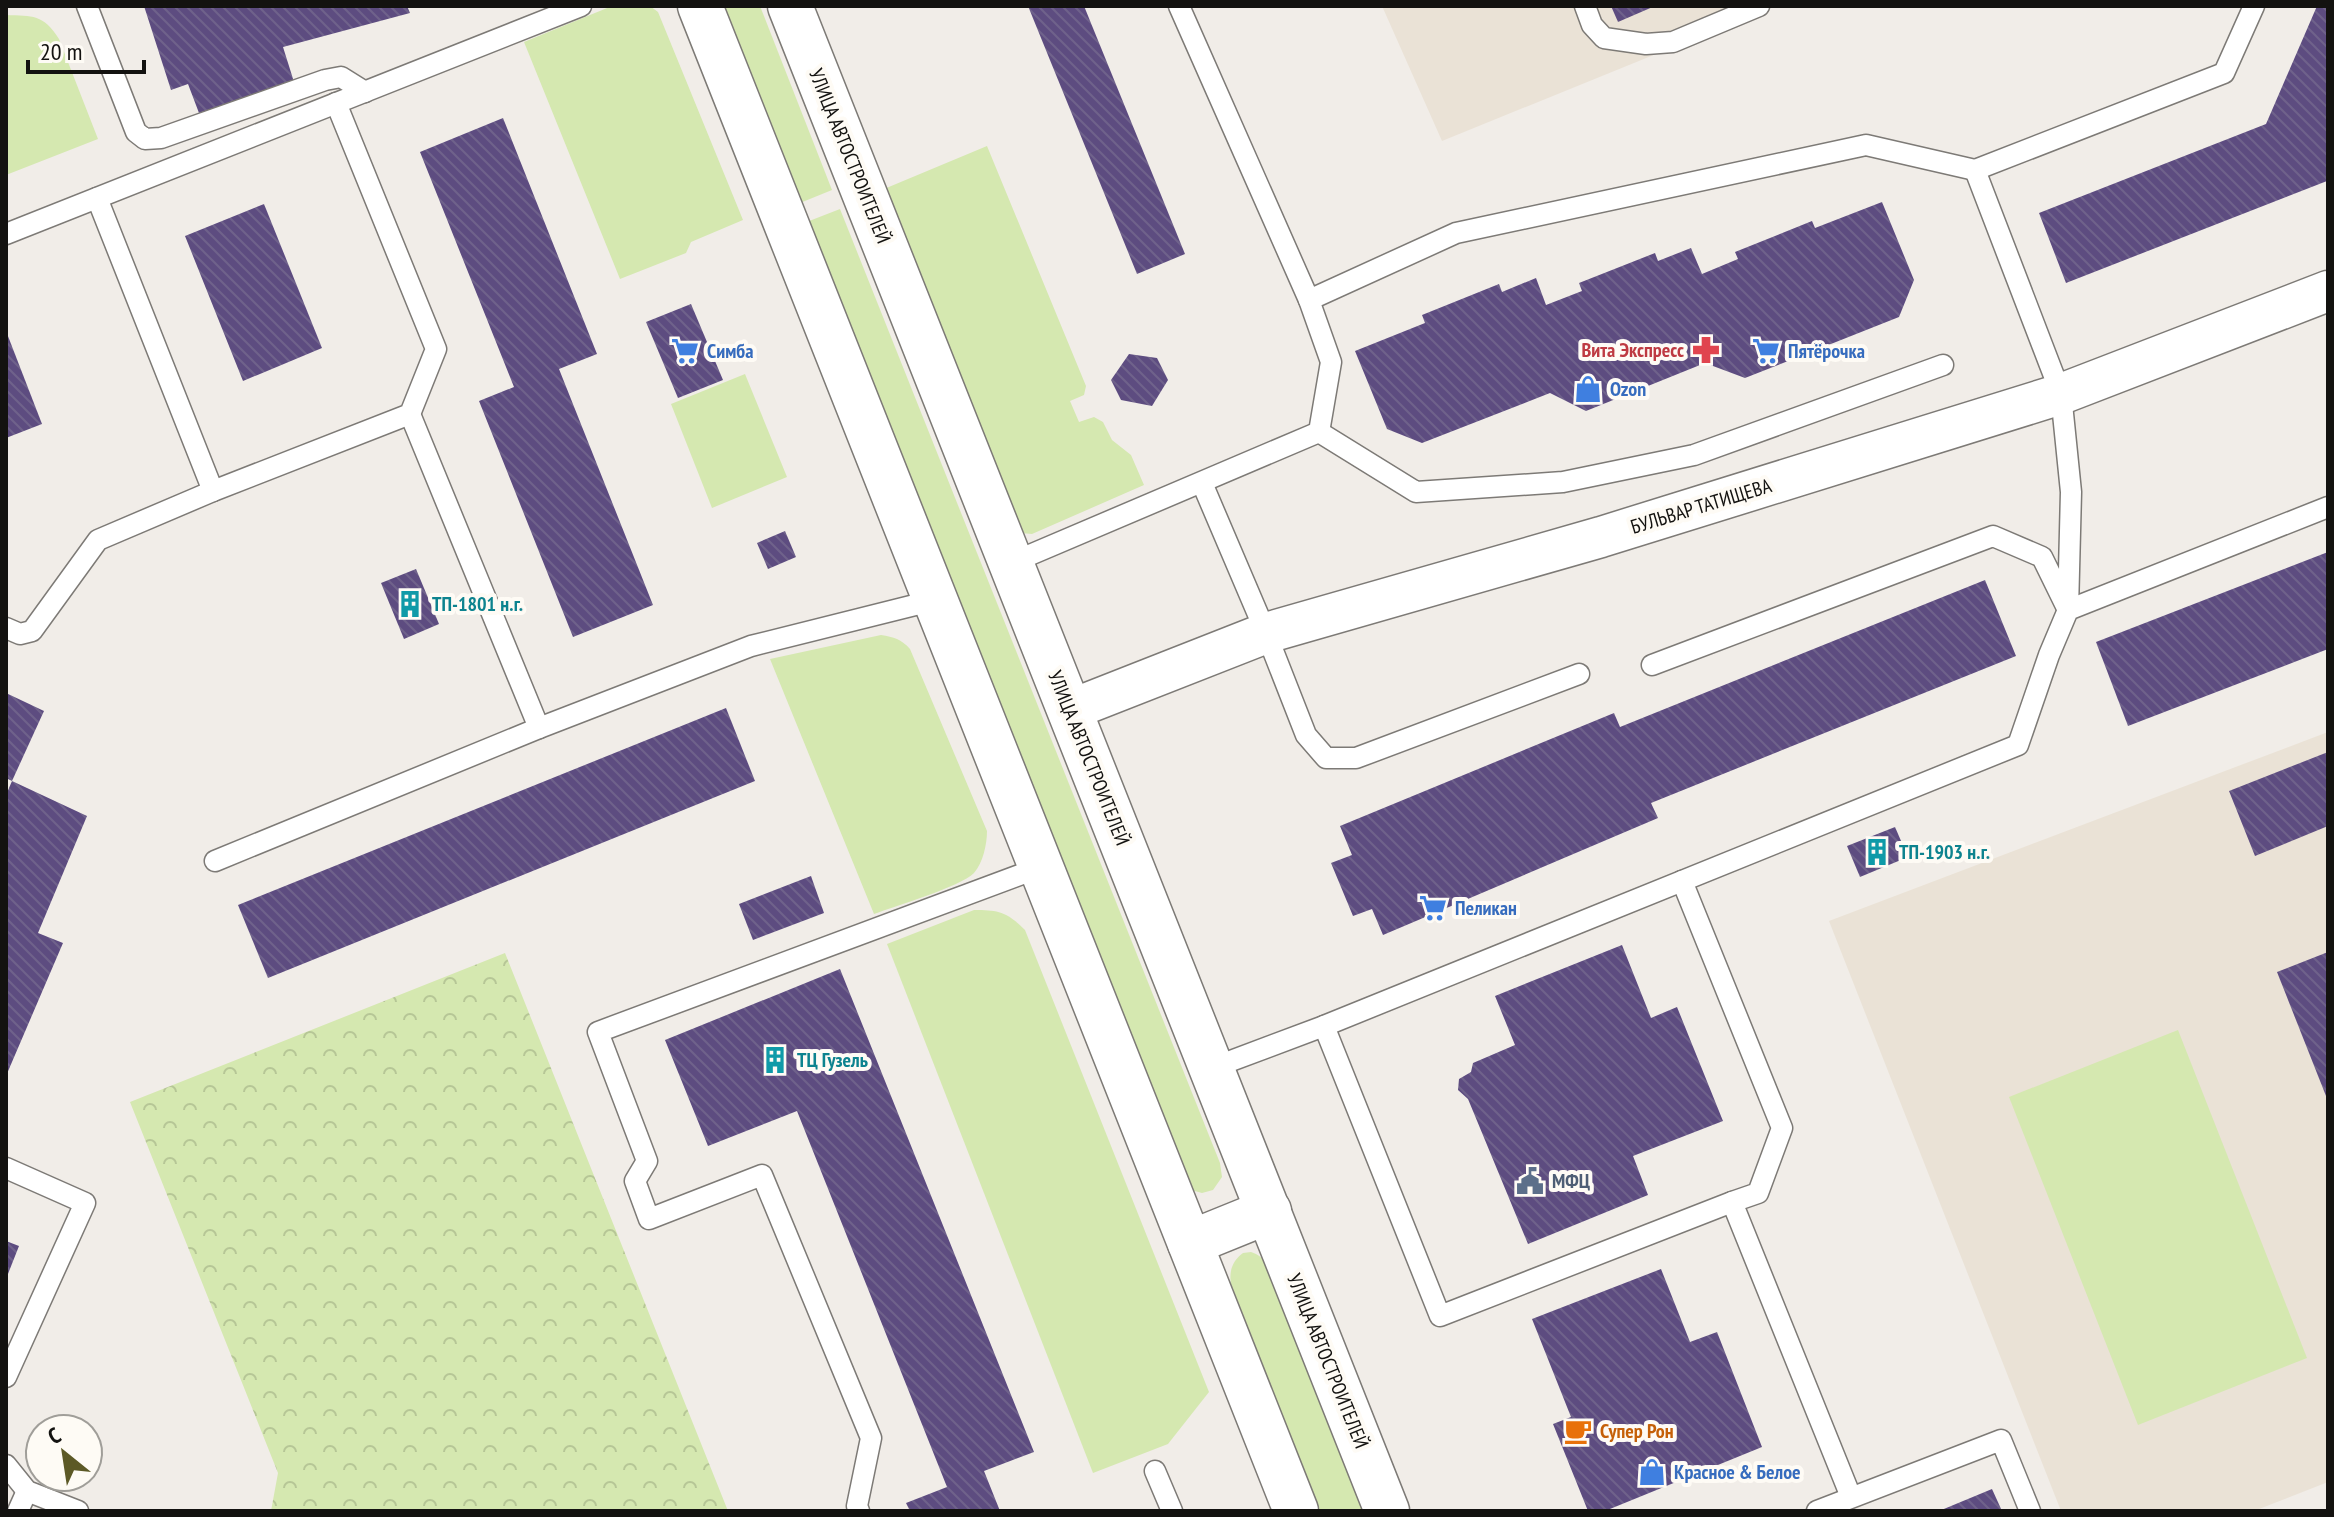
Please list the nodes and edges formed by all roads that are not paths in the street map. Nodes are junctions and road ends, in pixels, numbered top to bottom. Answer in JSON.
{"nodes":[{"id":1,"x":87,"y":6,"type":"edge"},
{"id":2,"x":581,"y":6,"type":"edge"},
{"id":3,"x":700,"y":6,"type":"edge"},
{"id":4,"x":790,"y":6,"type":"edge"},
{"id":5,"x":1179,"y":6,"type":"edge"},
{"id":6,"x":1585,"y":6,"type":"edge"},
{"id":7,"x":1759,"y":6,"type":"edge"},
{"id":8,"x":2254,"y":6,"type":"edge"},
{"id":9,"x":365,"y":92,"type":"junction"},
{"id":10,"x":336,"y":103,"type":"junction"},
{"id":11,"x":1975,"y":170,"type":"junction"},
{"id":12,"x":97,"y":198,"type":"junction"},
{"id":13,"x":6,"y":234,"type":"edge"},
{"id":14,"x":2328,"y":291,"type":"edge"},
{"id":15,"x":1309,"y":300,"type":"junction"},
{"id":16,"x":1943,"y":365,"type":"dead end"},
{"id":17,"x":2061,"y":394,"type":"junction"},
{"id":18,"x":410,"y":414,"type":"junction"},
{"id":19,"x":1319,"y":432,"type":"junction"},
{"id":20,"x":1202,"y":483,"type":"junction"},
{"id":21,"x":213,"y":491,"type":"junction"},
{"id":22,"x":2328,"y":507,"type":"edge"},
{"id":23,"x":1011,"y":563,"type":"junction"},
{"id":24,"x":935,"y":600,"type":"junction"},
{"id":25,"x":2068,"y":610,"type":"junction"},
{"id":26,"x":6,"y":628,"type":"edge"},
{"id":27,"x":1266,"y":633,"type":"junction"},
{"id":28,"x":1652,"y":665,"type":"dead end"},
{"id":29,"x":1579,"y":674,"type":"dead end"},
{"id":30,"x":1070,"y":710,"type":"junction"},
{"id":31,"x":539,"y":728,"type":"junction"},
{"id":32,"x":215,"y":861,"type":"dead end"},
{"id":33,"x":1041,"y":867,"type":"junction"},
{"id":34,"x":1682,"y":881,"type":"junction"},
{"id":35,"x":1324,"y":1026,"type":"junction"},
{"id":36,"x":1212,"y":1068,"type":"junction"},
{"id":37,"x":6,"y":1168,"type":"edge"},
{"id":38,"x":1732,"y":1202,"type":"junction"},
{"id":39,"x":1269,"y":1211,"type":"junction"},
{"id":40,"x":1190,"y":1243,"type":"junction"},
{"id":41,"x":6,"y":1377,"type":"edge"},
{"id":42,"x":6,"y":1465,"type":"edge"},
{"id":43,"x":1155,"y":1471,"type":"dead end"},
{"id":44,"x":24,"y":1487,"type":"edge"},
{"id":45,"x":32,"y":1493,"type":"edge"},
{"id":46,"x":1851,"y":1497,"type":"junction"},
{"id":47,"x":78,"y":1511,"type":"edge"},
{"id":48,"x":859,"y":1511,"type":"edge"},
{"id":49,"x":1172,"y":1511,"type":"edge"},
{"id":50,"x":1296,"y":1511,"type":"edge"},
{"id":51,"x":1387,"y":1511,"type":"edge"},
{"id":52,"x":1817,"y":1511,"type":"edge"},
{"id":53,"x":2030,"y":1511,"type":"edge"}],
"edges":[{"from":1,"to":9,"type":"lane"},
{"from":2,"to":9,"type":"lane"},
{"from":3,"to":24,"type":"main road"},
{"from":4,"to":23,"type":"main road","name":"УЛИЦА АВТОСТРОИТЕЛЕЙ"},
{"from":5,"to":15,"type":"lane"},
{"from":6,"to":7,"type":"lane"},
{"from":8,"to":11,"type":"lane"},
{"from":9,"to":10,"type":"lane"},
{"from":10,"to":12,"type":"lane"},
{"from":10,"to":18,"type":"lane"},
{"from":11,"to":15,"type":"lane"},
{"from":11,"to":17,"type":"lane"},
{"from":12,"to":13,"type":"lane"},
{"from":12,"to":21,"type":"lane"},
{"from":14,"to":17,"type":"street","name":"БУЛЬВАР ТАТИЩЕВА"},
{"from":15,"to":19,"type":"lane"},
{"from":16,"to":19,"type":"lane"},
{"from":17,"to":25,"type":"lane"},
{"from":17,"to":27,"type":"street","name":"БУЛЬВАР ТАТИЩЕВА"},
{"from":18,"to":21,"type":"lane"},
{"from":18,"to":31,"type":"lane"},
{"from":19,"to":20,"type":"lane"},
{"from":20,"to":23,"type":"lane"},
{"from":20,"to":27,"type":"lane"},
{"from":21,"to":26,"type":"lane"},
{"from":22,"to":25,"type":"lane"},
{"from":23,"to":30,"type":"main road","name":"УЛИЦА АВТОСТРОИТЕЛЕЙ"},
{"from":24,"to":31,"type":"lane"},
{"from":24,"to":33,"type":"main road"},
{"from":25,"to":28,"type":"lane"},
{"from":25,"to":34,"type":"lane"},
{"from":27,"to":29,"type":"lane"},
{"from":27,"to":30,"type":"street","name":"БУЛЬВАР ТАТИЩЕВА"},
{"from":30,"to":36,"type":"main road","name":"УЛИЦА АВТОСТРОИТЕЛЕЙ"},
{"from":31,"to":32,"type":"lane"},
{"from":33,"to":40,"type":"main road"},
{"from":33,"to":48,"type":"lane"},
{"from":34,"to":35,"type":"lane"},
{"from":34,"to":38,"type":"lane"},
{"from":35,"to":36,"type":"lane"},
{"from":35,"to":38,"type":"lane"},
{"from":36,"to":39,"type":"main road","name":"УЛИЦА АВТОСТРОИТЕЛЕЙ"},
{"from":37,"to":41,"type":"lane"},
{"from":38,"to":46,"type":"lane"},
{"from":39,"to":40,"type":"main road"},
{"from":39,"to":51,"type":"main road","name":"УЛИЦА АВТОСТРОИТЕЛЕЙ"},
{"from":40,"to":50,"type":"main road"},
{"from":42,"to":44,"type":"lane"},
{"from":43,"to":49,"type":"lane"},
{"from":45,"to":47,"type":"lane"},
{"from":46,"to":52,"type":"lane"},
{"from":46,"to":53,"type":"lane"}]}
